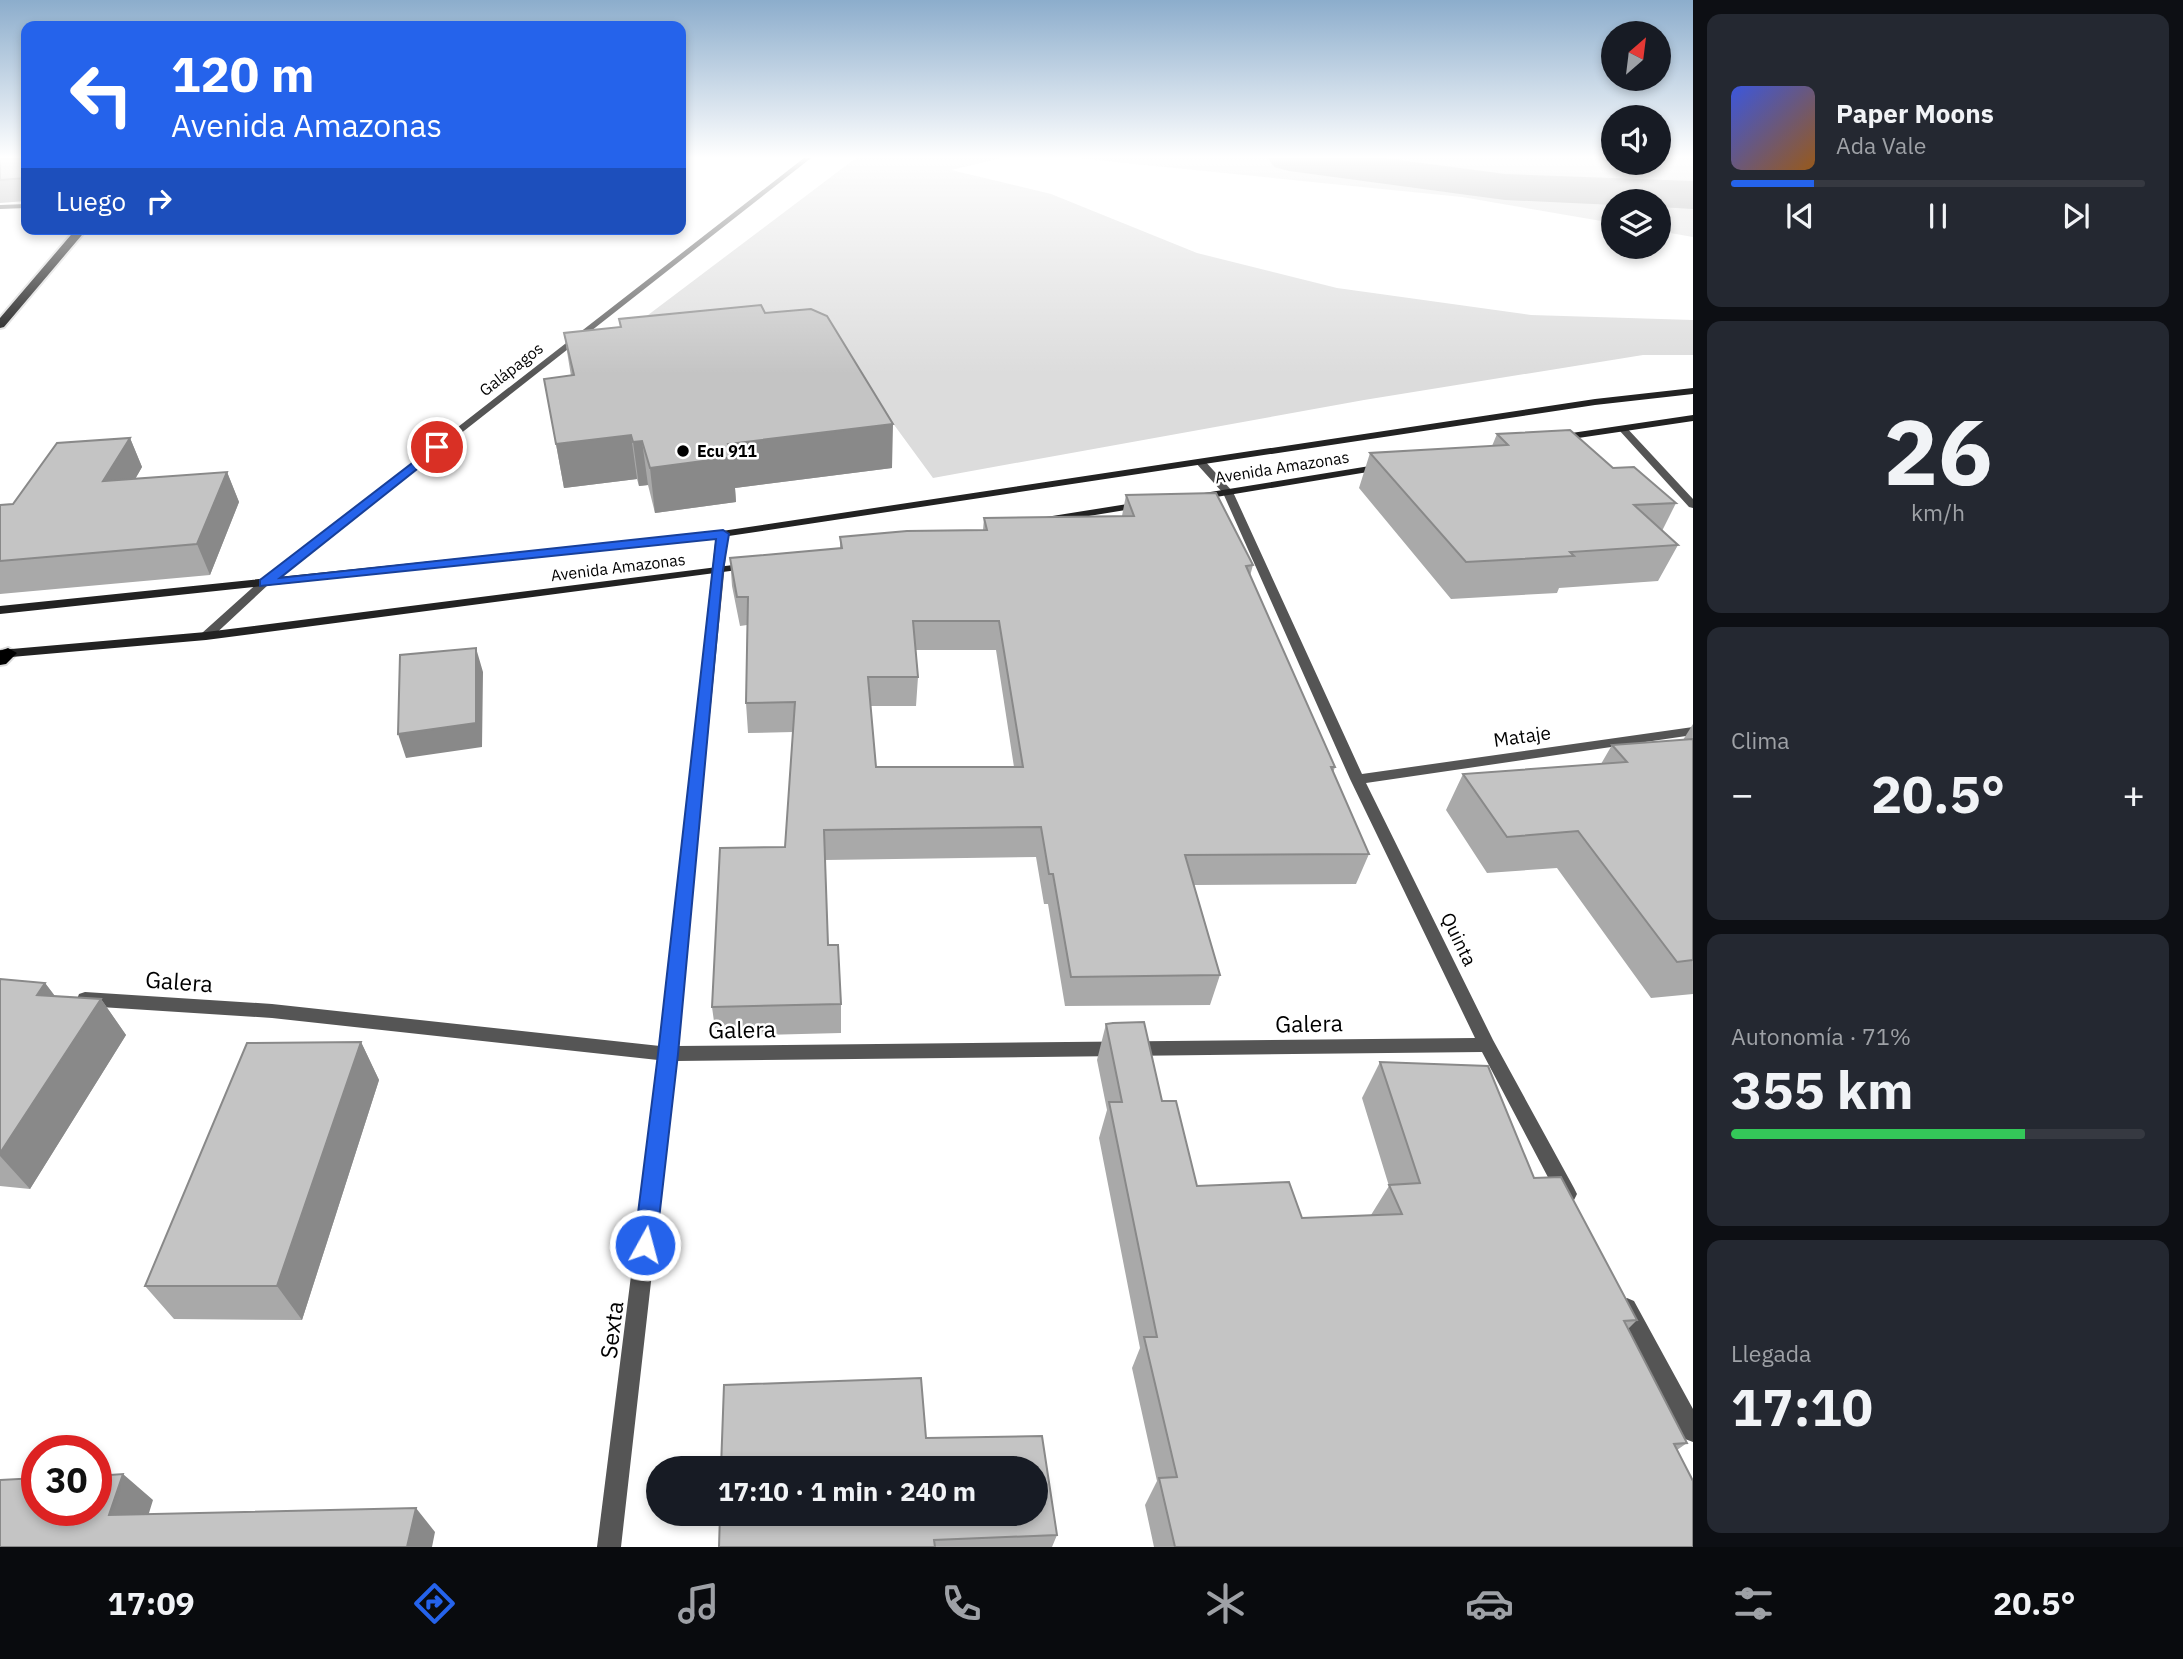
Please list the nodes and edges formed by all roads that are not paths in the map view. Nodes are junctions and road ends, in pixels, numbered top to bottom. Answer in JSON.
{"nodes":[{"id":1,"x":713,"y":230,"type":"edge"},
{"id":2,"x":77,"y":235,"type":"edge"},
{"id":3,"x":0,"y":326,"type":"edge"},
{"id":4,"x":1693,"y":391,"type":"edge"},
{"id":5,"x":1693,"y":418,"type":"edge"},
{"id":6,"x":1622,"y":428,"type":"junction"},
{"id":7,"x":1541,"y":441,"type":"edge"},
{"id":8,"x":1200,"y":462,"type":"junction"},
{"id":9,"x":1391,"y":466,"type":"edge"},
{"id":10,"x":1228,"y":492,"type":"junction"},
{"id":11,"x":1187,"y":498,"type":"edge"},
{"id":12,"x":1159,"y":503,"type":"edge"},
{"id":13,"x":1693,"y":505,"type":"edge"},
{"id":14,"x":1035,"y":522,"type":"edge"},
{"id":15,"x":723,"y":534,"type":"junction"},
{"id":16,"x":758,"y":564,"type":"edge"},
{"id":17,"x":717,"y":570,"type":"junction"},
{"id":18,"x":264,"y":583,"type":"junction"},
{"id":19,"x":0,"y":610,"type":"edge"},
{"id":20,"x":206,"y":636,"type":"junction"},
{"id":21,"x":3,"y":656,"type":"edge"},
{"id":22,"x":1693,"y":731,"type":"edge"},
{"id":23,"x":1357,"y":779,"type":"junction"},
{"id":24,"x":68,"y":998,"type":"edge"},
{"id":25,"x":1487,"y":1045,"type":"junction"},
{"id":26,"x":668,"y":1054,"type":"junction"},
{"id":27,"x":1577,"y":1214,"type":"edge"},
{"id":28,"x":1622,"y":1298,"type":"edge"},
{"id":29,"x":1693,"y":1431,"type":"edge"},
{"id":30,"x":609,"y":1547,"type":"edge"}],
"edges":[{"from":1,"to":18,"type":"street","name":"Galápagos"},
{"from":2,"to":3,"type":"highway"},
{"from":4,"to":8,"type":"main road","name":"Avenida Amazonas"},
{"from":5,"to":6,"type":"main road"},
{"from":6,"to":7,"type":"main road"},
{"from":6,"to":13,"type":"street"},
{"from":8,"to":10,"type":"street","name":"Quinta"},
{"from":8,"to":15,"type":"main road","name":"Avenida Amazonas"},
{"from":9,"to":10,"type":"main road","name":"Avenida Amazonas"},
{"from":10,"to":11,"type":"main road","name":"Avenida Amazonas"},
{"from":10,"to":23,"type":"street","name":"Quinta"},
{"from":12,"to":14,"type":"main road"},
{"from":15,"to":17,"type":"street","name":"Sexta"},
{"from":15,"to":18,"type":"main road","name":"Avenida Amazonas"},
{"from":16,"to":17,"type":"main road","name":"Avenida Amazonas"},
{"from":17,"to":20,"type":"main road","name":"Avenida Amazonas"},
{"from":17,"to":26,"type":"street","name":"Sexta"},
{"from":18,"to":19,"type":"main road","name":"Avenida Amazonas"},
{"from":18,"to":20,"type":"street","name":"Galápagos"},
{"from":20,"to":21,"type":"main road","name":"Avenida Amazonas"},
{"from":22,"to":23,"type":"street","name":"Mataje"},
{"from":23,"to":25,"type":"street","name":"Quinta"},
{"from":24,"to":26,"type":"street","name":"Galera"},
{"from":25,"to":26,"type":"street","name":"Galera"},
{"from":25,"to":27,"type":"street","name":"Quinta"},
{"from":26,"to":30,"type":"street","name":"Sexta"},
{"from":28,"to":29,"type":"street"}]}
